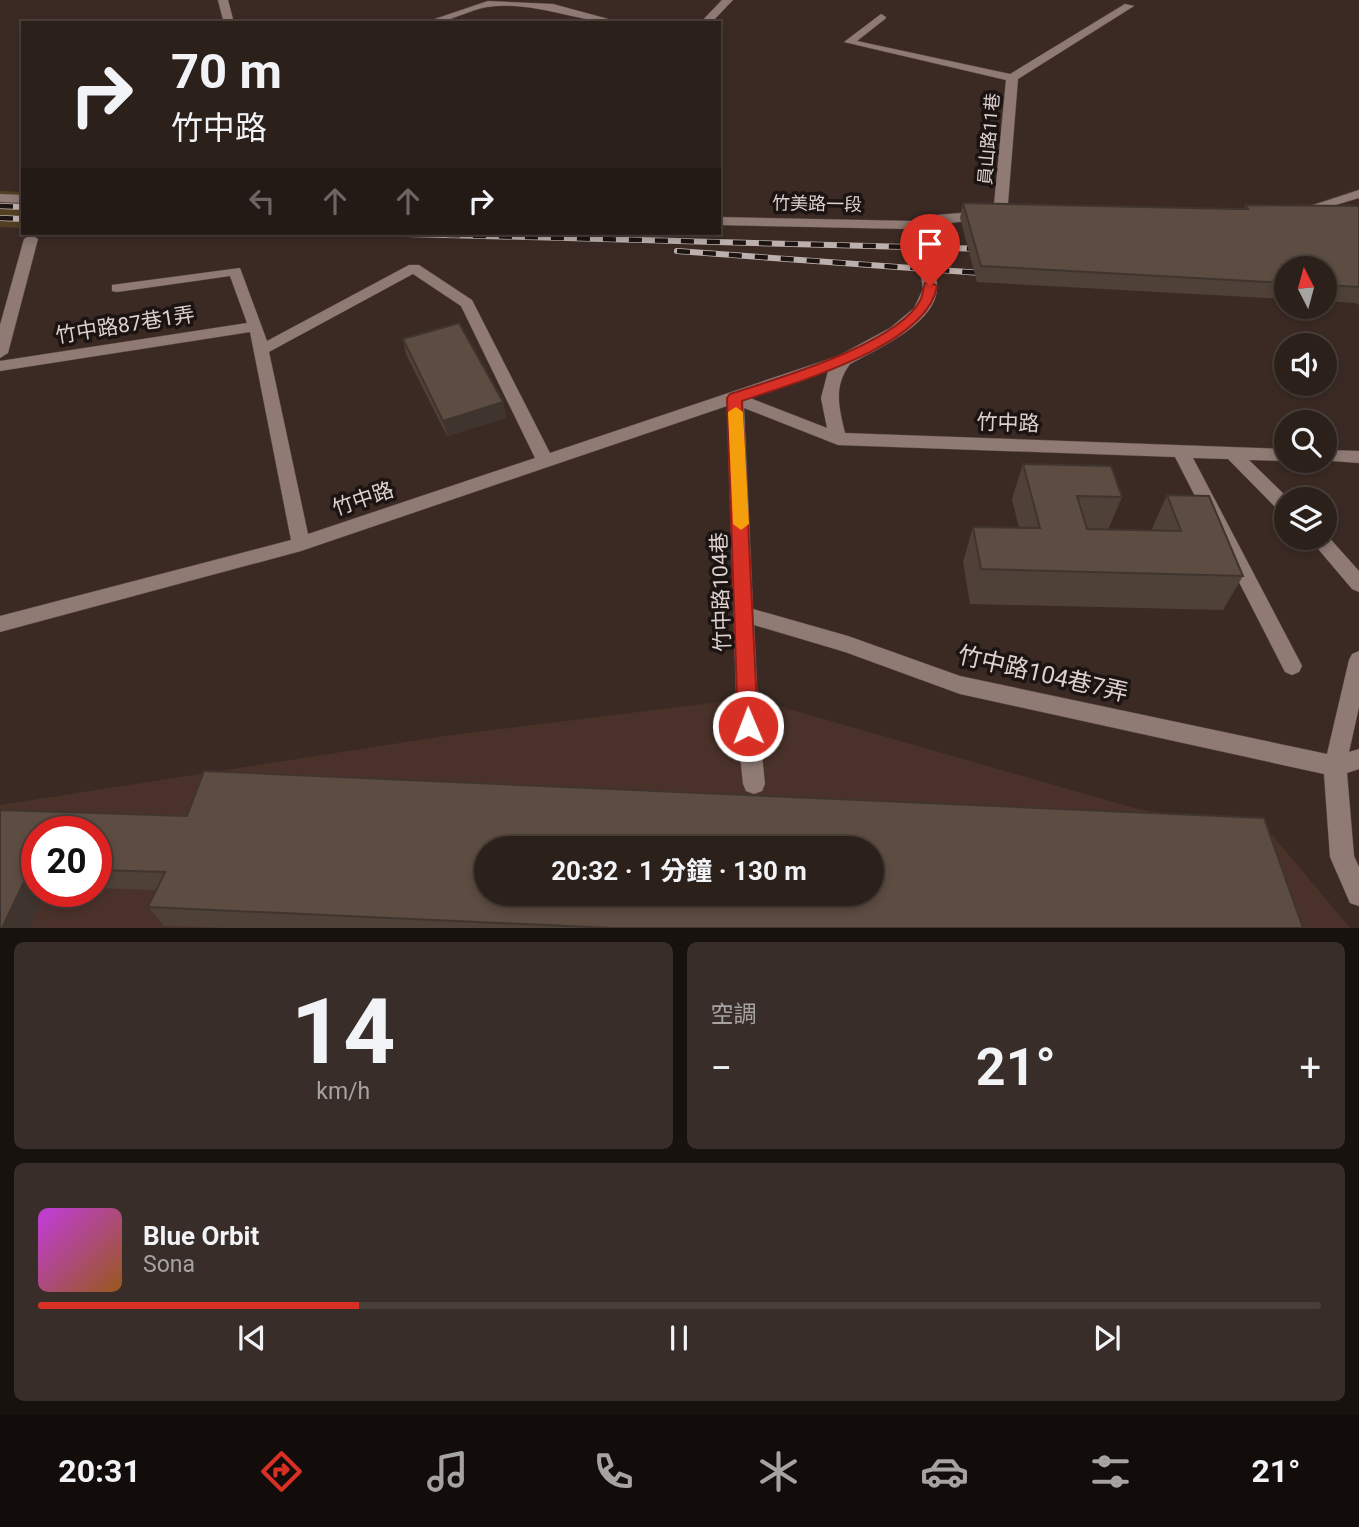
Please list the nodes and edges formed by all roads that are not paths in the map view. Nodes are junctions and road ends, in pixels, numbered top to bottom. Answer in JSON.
{"nodes":[{"id":1,"x":223,"y":0,"type":"edge"},
{"id":2,"x":728,"y":0,"type":"edge"},
{"id":3,"x":1129,"y":6,"type":"dead end"},
{"id":4,"x":881,"y":17,"type":"dead end"},
{"id":5,"x":440,"y":19,"type":"dead end"},
{"id":6,"x":228,"y":21,"type":"edge"},
{"id":7,"x":611,"y":21,"type":"edge"},
{"id":8,"x":707,"y":21,"type":"edge"},
{"id":9,"x":1012,"y":78,"type":"junction"},
{"id":10,"x":1359,"y":194,"type":"edge"},
{"id":11,"x":0,"y":198,"type":"edge"},
{"id":12,"x":21,"y":199,"type":"edge"},
{"id":13,"x":1007,"y":215,"type":"joint"},
{"id":14,"x":1286,"y":215,"type":"edge"},
{"id":15,"x":721,"y":222,"type":"edge"},
{"id":16,"x":913,"y":225,"type":"junction"},
{"id":17,"x":31,"y":239,"type":"dead end"},
{"id":18,"x":117,"y":288,"type":"dead end"},
{"id":19,"x":256,"y":326,"type":"junction"},
{"id":20,"x":261,"y":350,"type":"junction"},
{"id":21,"x":0,"y":353,"type":"edge"},
{"id":22,"x":844,"y":360,"type":"junction"},
{"id":23,"x":0,"y":366,"type":"edge"},
{"id":24,"x":735,"y":398,"type":"junction"},
{"id":25,"x":838,"y":439,"type":"junction"},
{"id":26,"x":1181,"y":452,"type":"junction"},
{"id":27,"x":1232,"y":453,"type":"junction"},
{"id":28,"x":1274,"y":455,"type":"edge"},
{"id":29,"x":1337,"y":456,"type":"edge"},
{"id":30,"x":1359,"y":457,"type":"edge"},
{"id":31,"x":545,"y":460,"type":"junction"},
{"id":32,"x":1274,"y":495,"type":"edge"},
{"id":33,"x":301,"y":544,"type":"junction"},
{"id":34,"x":1329,"y":550,"type":"edge"},
{"id":35,"x":1359,"y":584,"type":"edge"},
{"id":36,"x":746,"y":615,"type":"junction"},
{"id":37,"x":0,"y":624,"type":"edge"},
{"id":38,"x":1359,"y":660,"type":"edge"},
{"id":39,"x":1292,"y":666,"type":"dead end"},
{"id":40,"x":1359,"y":759,"type":"edge"},
{"id":41,"x":1335,"y":766,"type":"junction"},
{"id":42,"x":754,"y":784,"type":"dead end"},
{"id":43,"x":1359,"y":894,"type":"edge"}],
"edges":[{"from":1,"to":6,"type":"street"},
{"from":2,"to":8,"type":"street"},
{"from":3,"to":9,"type":"street","name":"員山路11巷"},
{"from":4,"to":9,"type":"street"},
{"from":5,"to":7,"type":"street"},
{"from":9,"to":13,"type":"street","name":"員山路11巷"},
{"from":10,"to":14,"type":"street"},
{"from":11,"to":12,"type":"street"},
{"from":13,"to":16,"type":"street","name":"竹美路一段"},
{"from":15,"to":16,"type":"street","name":"竹美路一段"},
{"from":16,"to":22,"type":"street","name":"竹中路"},
{"from":17,"to":21,"type":"street"},
{"from":18,"to":19,"type":"street"},
{"from":19,"to":20,"type":"street"},
{"from":19,"to":23,"type":"street","name":"竹中路87巷1弄"},
{"from":20,"to":31,"type":"street"},
{"from":20,"to":33,"type":"street"},
{"from":22,"to":24,"type":"street","name":"竹中路"},
{"from":22,"to":25,"type":"street"},
{"from":24,"to":25,"type":"street","name":"竹中路"},
{"from":24,"to":31,"type":"street","name":"竹中路"},
{"from":24,"to":36,"type":"street","name":"竹中路104巷"},
{"from":25,"to":26,"type":"street","name":"竹中路"},
{"from":26,"to":27,"type":"street","name":"竹中路"},
{"from":26,"to":39,"type":"street"},
{"from":27,"to":28,"type":"street","name":"竹中路"},
{"from":27,"to":32,"type":"street"},
{"from":29,"to":30,"type":"street"},
{"from":31,"to":33,"type":"street","name":"竹中路"},
{"from":33,"to":37,"type":"street","name":"竹中路"},
{"from":34,"to":35,"type":"street"},
{"from":36,"to":41,"type":"street","name":"竹中路104巷7弄"},
{"from":36,"to":42,"type":"street","name":"竹中路104巷"},
{"from":38,"to":41,"type":"street"},
{"from":40,"to":41,"type":"street"},
{"from":41,"to":43,"type":"street"}]}
